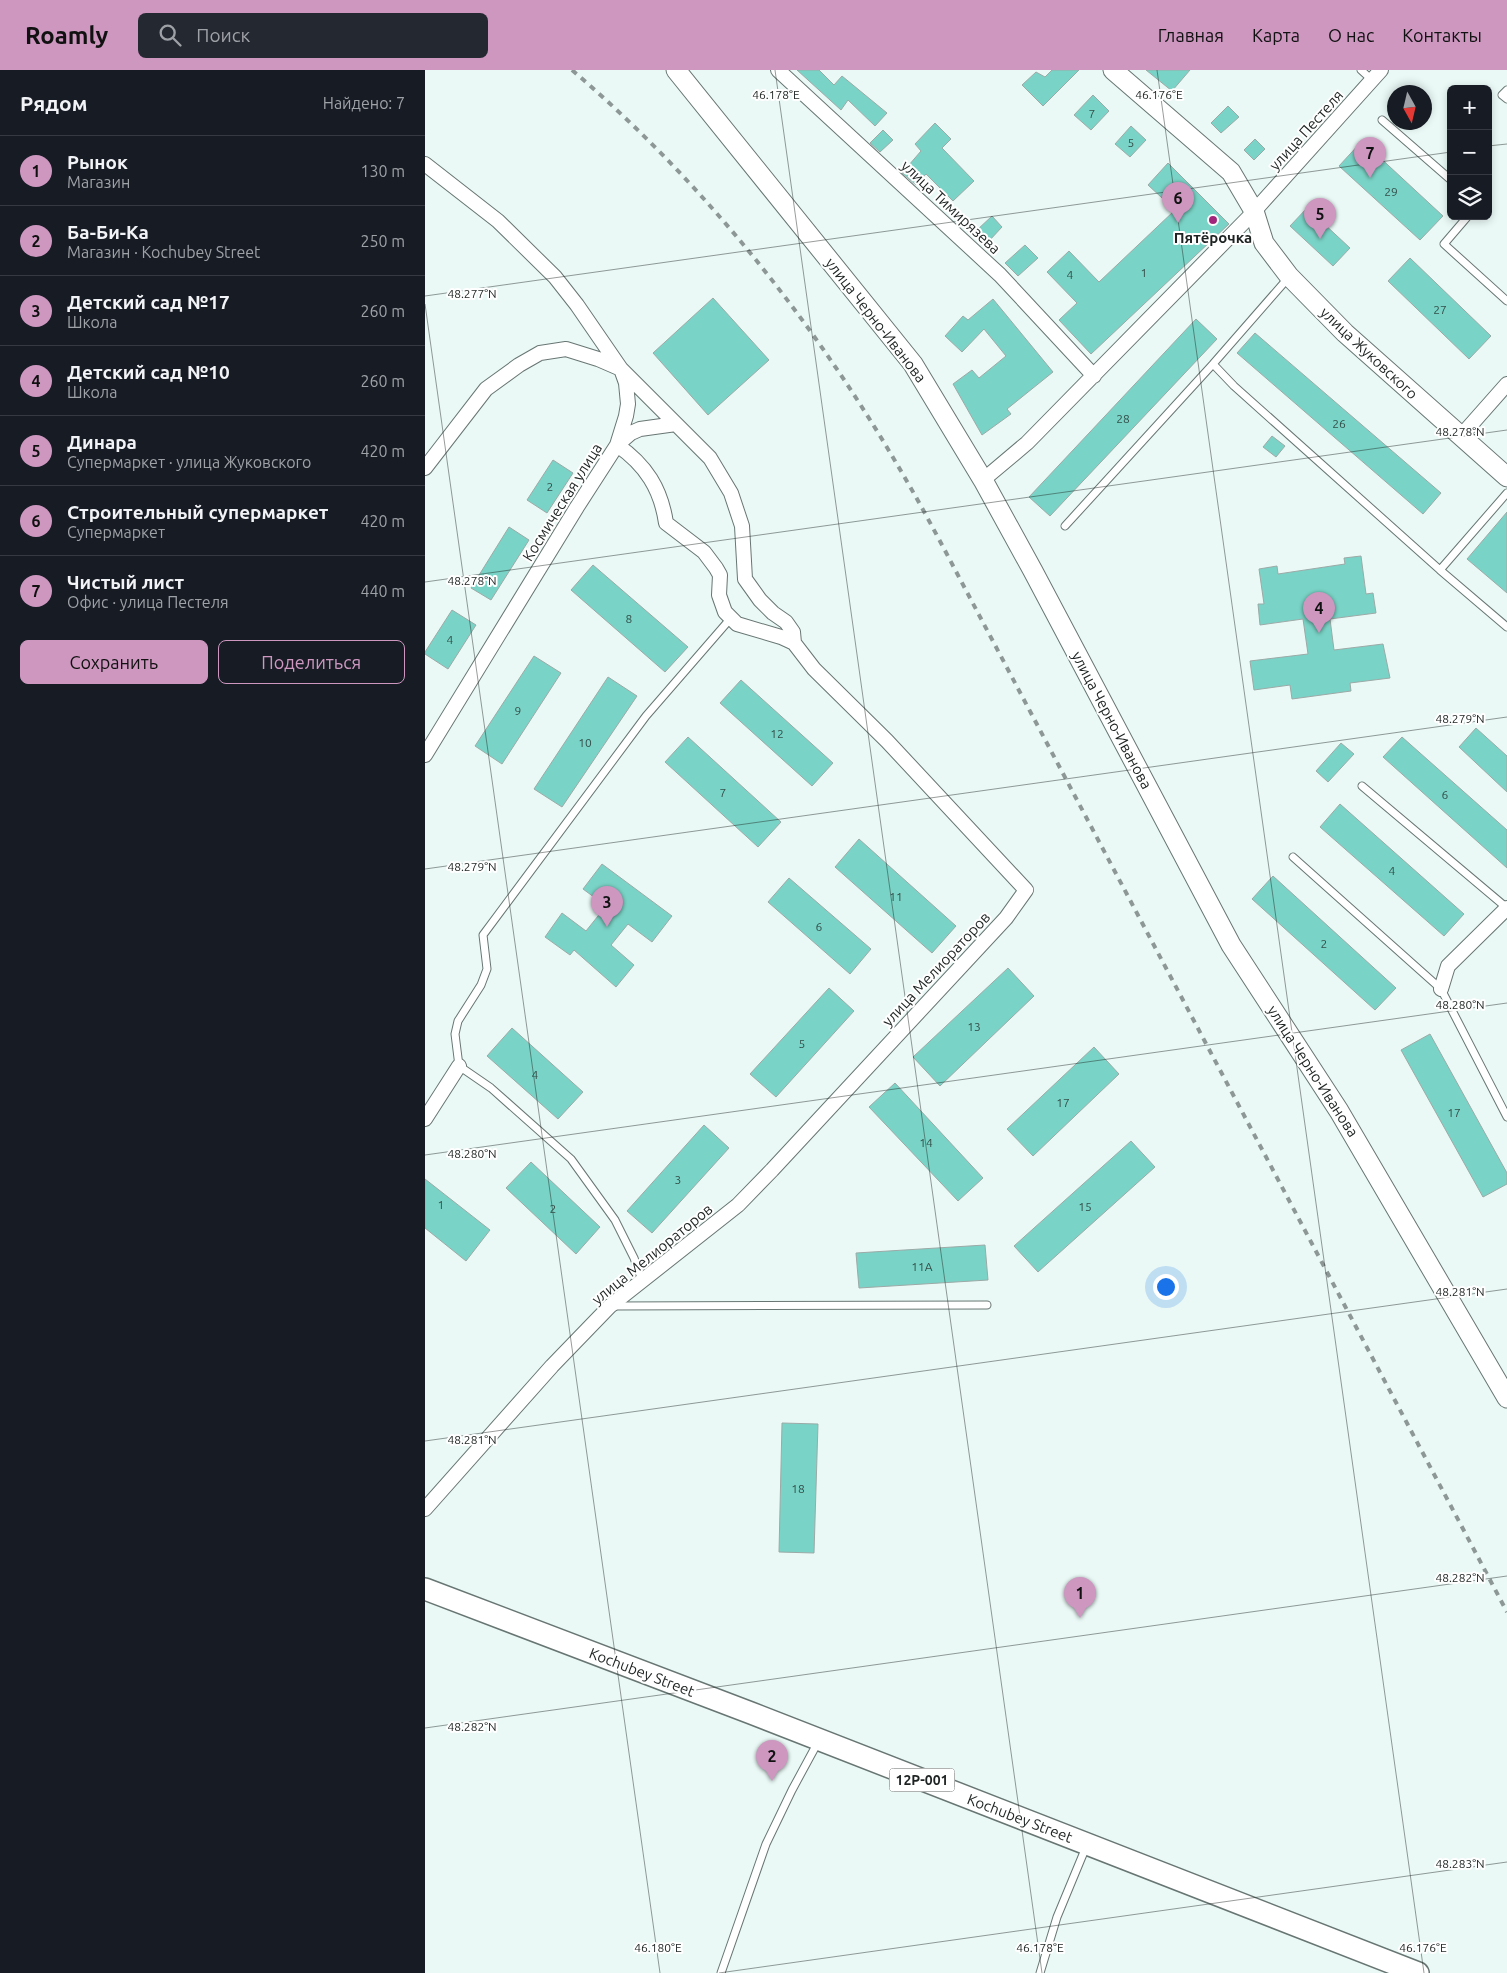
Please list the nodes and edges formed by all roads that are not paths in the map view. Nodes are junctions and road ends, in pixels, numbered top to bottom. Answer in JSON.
{"nodes":[{"id":1,"x":676,"y":70,"type":"edge"},
{"id":2,"x":778,"y":70,"type":"edge"},
{"id":3,"x":1113,"y":70,"type":"edge"},
{"id":4,"x":1361,"y":70,"type":"edge"},
{"id":5,"x":1377,"y":75,"type":"edge"},
{"id":6,"x":1507,"y":90,"type":"edge"},
{"id":7,"x":1507,"y":99,"type":"edge"},
{"id":8,"x":1382,"y":120,"type":"dead end"},
{"id":9,"x":425,"y":164,"type":"edge"},
{"id":10,"x":1447,"y":177,"type":"edge"},
{"id":11,"x":1254,"y":211,"type":"junction"},
{"id":12,"x":1465,"y":220,"type":"edge"},
{"id":13,"x":1289,"y":276,"type":"junction"},
{"id":14,"x":1507,"y":301,"type":"edge"},
{"id":15,"x":1213,"y":364,"type":"junction"},
{"id":16,"x":621,"y":369,"type":"junction"},
{"id":17,"x":1094,"y":376,"type":"junction"},
{"id":18,"x":1507,"y":384,"type":"edge"},
{"id":19,"x":676,"y":424,"type":"junction"},
{"id":20,"x":1461,"y":436,"type":"junction"},
{"id":21,"x":617,"y":446,"type":"junction"},
{"id":22,"x":425,"y":468,"type":"edge"},
{"id":23,"x":1507,"y":477,"type":"edge"},
{"id":24,"x":983,"y":480,"type":"junction"},
{"id":25,"x":1507,"y":494,"type":"edge"},
{"id":26,"x":1065,"y":526,"type":"dead end"},
{"id":27,"x":1440,"y":570,"type":"junction"},
{"id":28,"x":731,"y":618,"type":"junction"},
{"id":29,"x":1507,"y":627,"type":"edge"},
{"id":30,"x":794,"y":643,"type":"junction"},
{"id":31,"x":425,"y":755,"type":"edge"},
{"id":32,"x":1362,"y":786,"type":"dead end"},
{"id":33,"x":1293,"y":857,"type":"dead end"},
{"id":34,"x":1507,"y":908,"type":"edge"},
{"id":35,"x":1441,"y":989,"type":"junction"},
{"id":36,"x":459,"y":1066,"type":"junction"},
{"id":37,"x":1507,"y":1117,"type":"edge"},
{"id":38,"x":425,"y":1119,"type":"edge"},
{"id":39,"x":642,"y":1280,"type":"junction"},
{"id":40,"x":987,"y":1305,"type":"dead end"},
{"id":41,"x":610,"y":1306,"type":"junction"},
{"id":42,"x":1507,"y":1398,"type":"edge"},
{"id":43,"x":425,"y":1509,"type":"edge"},
{"id":44,"x":425,"y":1589,"type":"edge"},
{"id":45,"x":819,"y":1740,"type":"junction"},
{"id":46,"x":1087,"y":1844,"type":"junction"},
{"id":47,"x":721,"y":1973,"type":"edge"},
{"id":48,"x":1040,"y":1973,"type":"edge"},
{"id":49,"x":1418,"y":1973,"type":"edge"}],
"edges":[{"from":1,"to":24,"type":"main road","name":"улица Черно-Иванова"},
{"from":2,"to":17,"type":"street","name":"улица Тимирязева"},
{"from":3,"to":11,"type":"main road","name":"улица Жуковского"},
{"from":4,"to":5,"type":"lane"},
{"from":5,"to":11,"type":"street","name":"улица Пестеля"},
{"from":6,"to":7,"type":"lane"},
{"from":8,"to":10,"type":"lane"},
{"from":9,"to":16,"type":"street"},
{"from":11,"to":13,"type":"main road","name":"улица Жуковского"},
{"from":11,"to":17,"type":"street","name":"улица Пестеля"},
{"from":12,"to":14,"type":"lane"},
{"from":13,"to":15,"type":"lane"},
{"from":13,"to":20,"type":"main road","name":"улица Жуковского"},
{"from":15,"to":26,"type":"lane"},
{"from":15,"to":27,"type":"lane"},
{"from":16,"to":19,"type":"street"},
{"from":16,"to":21,"type":"street"},
{"from":16,"to":22,"type":"street"},
{"from":17,"to":24,"type":"street","name":"улица Пестеля"},
{"from":18,"to":20,"type":"street"},
{"from":19,"to":21,"type":"street"},
{"from":19,"to":30,"type":"street"},
{"from":20,"to":23,"type":"main road","name":"улица Жуковского"},
{"from":21,"to":28,"type":"street"},
{"from":21,"to":31,"type":"street","name":"Космическая улица"},
{"from":24,"to":42,"type":"main road","name":"улица Черно-Иванова"},
{"from":25,"to":27,"type":"lane"},
{"from":27,"to":29,"type":"lane"},
{"from":28,"to":30,"type":"street"},
{"from":28,"to":36,"type":"lane"},
{"from":30,"to":39,"type":"street","name":"улица Мелиораторов"},
{"from":32,"to":34,"type":"lane"},
{"from":33,"to":35,"type":"lane"},
{"from":34,"to":35,"type":"street"},
{"from":35,"to":37,"type":"lane"},
{"from":36,"to":38,"type":"street"},
{"from":36,"to":39,"type":"lane"},
{"from":39,"to":41,"type":"street","name":"улица Мелиораторов"},
{"from":40,"to":41,"type":"lane"},
{"from":41,"to":43,"type":"street","name":"улица Мелиораторов"},
{"from":44,"to":45,"type":"main road","name":"Kochubey Street","number":"12Р-001"},
{"from":45,"to":46,"type":"main road","name":"Kochubey Street","number":"12Р-001"},
{"from":45,"to":47,"type":"lane"},
{"from":46,"to":48,"type":"lane"},
{"from":46,"to":49,"type":"main road","name":"Kochubey Street","number":"12Р-001"}]}
